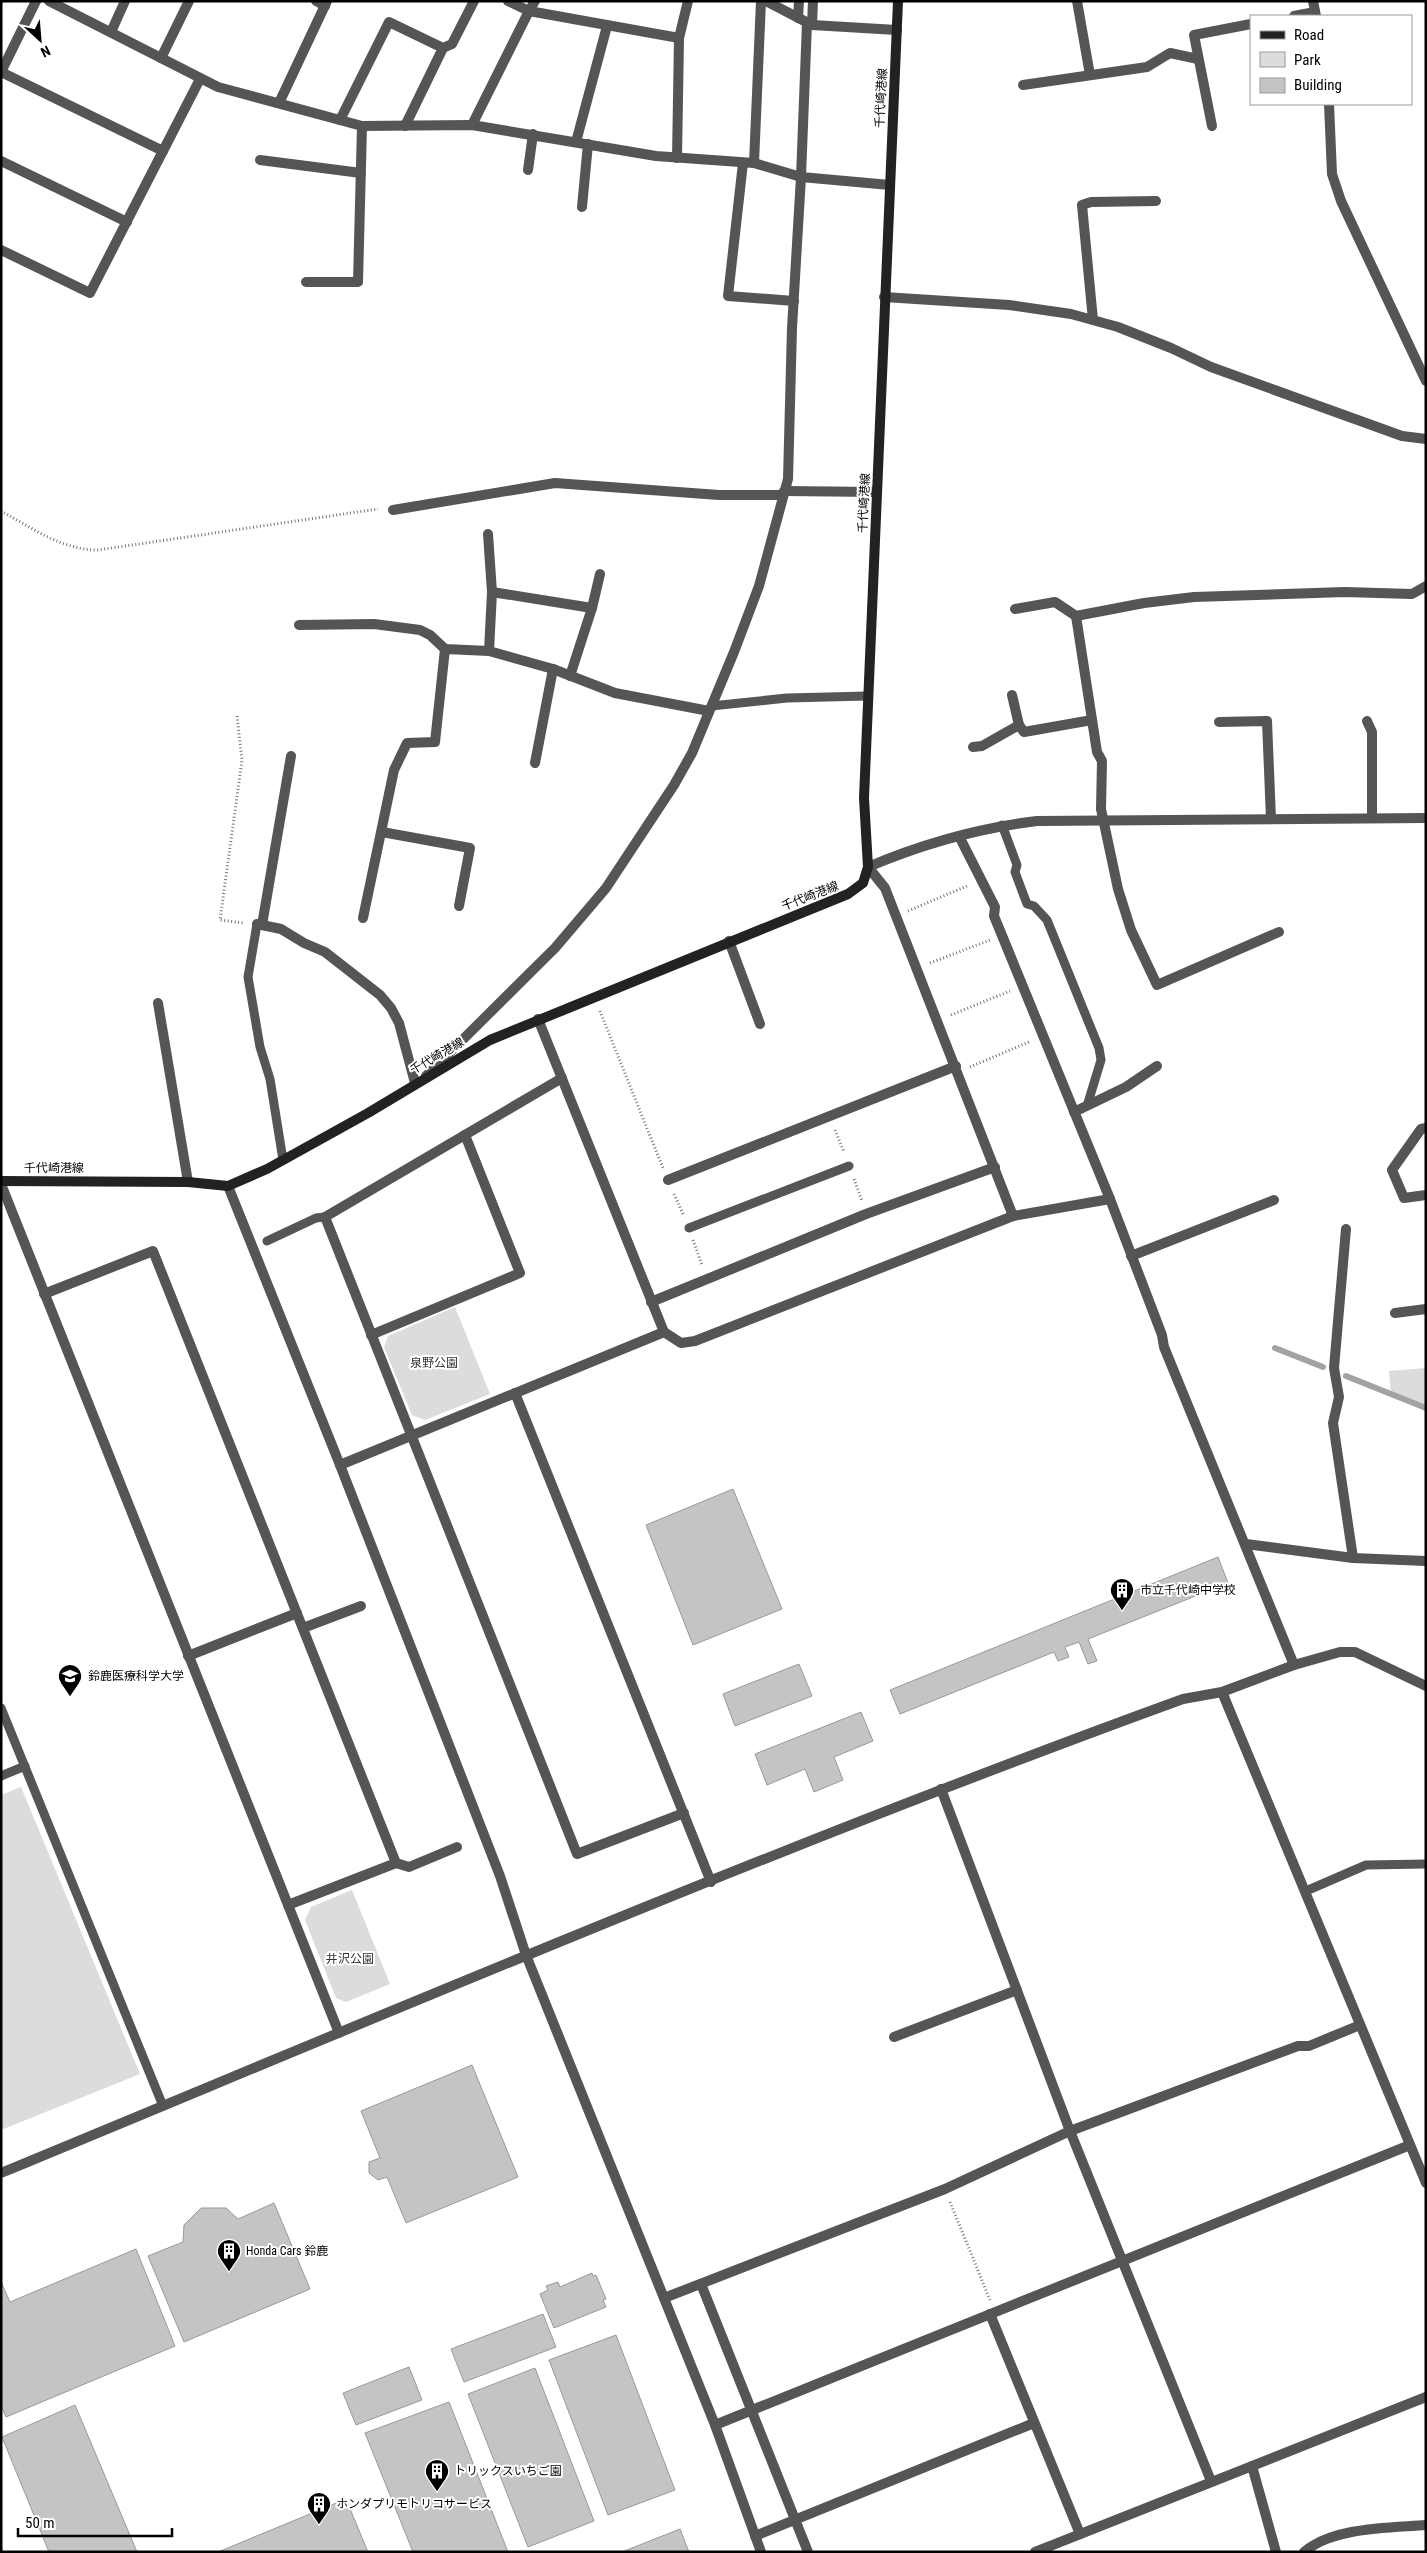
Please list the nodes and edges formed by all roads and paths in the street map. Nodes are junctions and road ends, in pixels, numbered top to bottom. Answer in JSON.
{"nodes":[{"id":1,"x":36,"y":1,"type":"edge"},
{"id":2,"x":49,"y":1,"type":"edge"},
{"id":3,"x":125,"y":1,"type":"edge"},
{"id":4,"x":189,"y":1,"type":"edge"},
{"id":5,"x":474,"y":1,"type":"edge"},
{"id":6,"x":508,"y":1,"type":"edge"},
{"id":7,"x":534,"y":1,"type":"edge"},
{"id":8,"x":688,"y":1,"type":"edge"},
{"id":9,"x":761,"y":1,"type":"edge"},
{"id":10,"x":766,"y":1,"type":"edge"},
{"id":11,"x":799,"y":1,"type":"edge"},
{"id":12,"x":813,"y":1,"type":"edge"},
{"id":13,"x":898,"y":1,"type":"edge"},
{"id":14,"x":1077,"y":1,"type":"edge"},
{"id":15,"x":1313,"y":1,"type":"edge"},
{"id":16,"x":323,"y":3,"type":"edge"},
{"id":17,"x":529,"y":12,"type":"junction"},
{"id":18,"x":1315,"y":14,"type":"edge"},
{"id":19,"x":806,"y":22,"type":"junction"},
{"id":20,"x":1250,"y":24,"type":"edge"},
{"id":21,"x":607,"y":26,"type":"junction"},
{"id":22,"x":897,"y":30,"type":"junction"},
{"id":23,"x":111,"y":32,"type":"junction"},
{"id":24,"x":679,"y":38,"type":"junction"},
{"id":25,"x":444,"y":48,"type":"junction"},
{"id":26,"x":161,"y":58,"type":"junction"},
{"id":27,"x":1198,"y":59,"type":"junction"},
{"id":28,"x":1,"y":72,"type":"edge"},
{"id":29,"x":1090,"y":75,"type":"junction"},
{"id":30,"x":200,"y":79,"type":"junction"},
{"id":31,"x":1023,"y":85,"type":"dead end"},
{"id":32,"x":279,"y":103,"type":"junction"},
{"id":33,"x":1329,"y":105,"type":"edge"},
{"id":34,"x":340,"y":120,"type":"junction"},
{"id":35,"x":472,"y":125,"type":"junction"},
{"id":36,"x":362,"y":126,"type":"junction"},
{"id":37,"x":406,"y":126,"type":"junction"},
{"id":38,"x":1212,"y":126,"type":"dead end"},
{"id":39,"x":533,"y":134,"type":"junction"},
{"id":40,"x":576,"y":142,"type":"junction"},
{"id":41,"x":588,"y":144,"type":"junction"},
{"id":42,"x":163,"y":151,"type":"junction"},
{"id":43,"x":677,"y":158,"type":"junction"},
{"id":44,"x":260,"y":160,"type":"dead end"},
{"id":45,"x":1,"y":161,"type":"edge"},
{"id":46,"x":742,"y":163,"type":"junction"},
{"id":47,"x":754,"y":163,"type":"junction"},
{"id":48,"x":528,"y":170,"type":"dead end"},
{"id":49,"x":361,"y":173,"type":"junction"},
{"id":50,"x":801,"y":177,"type":"junction"},
{"id":51,"x":890,"y":185,"type":"junction"},
{"id":52,"x":1156,"y":201,"type":"dead end"},
{"id":53,"x":582,"y":208,"type":"dead end"},
{"id":54,"x":126,"y":222,"type":"junction"},
{"id":55,"x":1,"y":250,"type":"edge"},
{"id":56,"x":306,"y":282,"type":"dead end"},
{"id":57,"x":884,"y":297,"type":"junction"},
{"id":58,"x":794,"y":300,"type":"junction"},
{"id":59,"x":1093,"y":320,"type":"junction"},
{"id":60,"x":1426,"y":380,"type":"edge"},
{"id":61,"x":1426,"y":439,"type":"edge"},
{"id":62,"x":877,"y":492,"type":"junction"},
{"id":63,"x":784,"y":493,"type":"junction"},
{"id":64,"x":394,"y":510,"type":"joint"},
{"id":65,"x":1,"y":511,"type":"edge"},
{"id":66,"x":488,"y":534,"type":"dead end"},
{"id":67,"x":600,"y":574,"type":"dead end"},
{"id":68,"x":1426,"y":586,"type":"edge"},
{"id":69,"x":492,"y":592,"type":"junction"},
{"id":70,"x":592,"y":608,"type":"junction"},
{"id":71,"x":1015,"y":609,"type":"dead end"},
{"id":72,"x":1076,"y":616,"type":"junction"},
{"id":73,"x":299,"y":625,"type":"dead end"},
{"id":74,"x":445,"y":648,"type":"junction"},
{"id":75,"x":489,"y":651,"type":"junction"},
{"id":76,"x":553,"y":670,"type":"junction"},
{"id":77,"x":570,"y":676,"type":"junction"},
{"id":78,"x":1012,"y":695,"type":"dead end"},
{"id":79,"x":868,"y":696,"type":"junction"},
{"id":80,"x":710,"y":708,"type":"junction"},
{"id":81,"x":237,"y":716,"type":"dead end"},
{"id":82,"x":1092,"y":720,"type":"junction"},
{"id":83,"x":1367,"y":721,"type":"dead end"},
{"id":84,"x":1219,"y":722,"type":"dead end"},
{"id":85,"x":1019,"y":726,"type":"junction"},
{"id":86,"x":974,"y":747,"type":"dead end"},
{"id":87,"x":290,"y":756,"type":"dead end"},
{"id":88,"x":535,"y":763,"type":"dead end"},
{"id":89,"x":1372,"y":818,"type":"junction"},
{"id":90,"x":1426,"y":818,"type":"edge"},
{"id":91,"x":1271,"y":819,"type":"junction"},
{"id":92,"x":1104,"y":820,"type":"junction"},
{"id":93,"x":1002,"y":825,"type":"junction"},
{"id":94,"x":382,"y":832,"type":"junction"},
{"id":95,"x":959,"y":836,"type":"junction"},
{"id":96,"x":868,"y":867,"type":"junction"},
{"id":97,"x":982,"y":880,"type":"junction"},
{"id":98,"x":459,"y":906,"type":"dead end"},
{"id":99,"x":896,"y":916,"type":"junction"},
{"id":100,"x":364,"y":918,"type":"dead end"},
{"id":101,"x":260,"y":925,"type":"junction"},
{"id":102,"x":1279,"y":932,"type":"dead end"},
{"id":103,"x":1002,"y":936,"type":"junction"},
{"id":104,"x":729,"y":941,"type":"junction"},
{"id":105,"x":917,"y":968,"type":"junction"},
{"id":106,"x":1022,"y":986,"type":"junction"},
{"id":107,"x":594,"y":996,"type":"junction"},
{"id":108,"x":158,"y":1003,"type":"dead end"},
{"id":109,"x":538,"y":1019,"type":"junction"},
{"id":110,"x":938,"y":1020,"type":"junction"},
{"id":111,"x":760,"y":1024,"type":"dead end"},
{"id":112,"x":1043,"y":1036,"type":"junction"},
{"id":113,"x":1157,"y":1066,"type":"dead end"},
{"id":114,"x":957,"y":1069,"type":"junction"},
{"id":115,"x":562,"y":1078,"type":"junction"},
{"id":116,"x":420,"y":1081,"type":"junction"},
{"id":117,"x":1087,"y":1106,"type":"junction"},
{"id":118,"x":1074,"y":1112,"type":"junction"},
{"id":119,"x":1426,"y":1128,"type":"edge"},
{"id":120,"x":465,"y":1135,"type":"junction"},
{"id":121,"x":283,"y":1160,"type":"junction"},
{"id":122,"x":849,"y":1166,"type":"dead end"},
{"id":123,"x":995,"y":1167,"type":"junction"},
{"id":124,"x":668,"y":1180,"type":"junction"},
{"id":125,"x":1,"y":1182,"type":"edge"},
{"id":126,"x":188,"y":1182,"type":"junction"},
{"id":127,"x":228,"y":1186,"type":"junction"},
{"id":128,"x":1426,"y":1194,"type":"edge"},
{"id":129,"x":1110,"y":1199,"type":"junction"},
{"id":130,"x":1274,"y":1200,"type":"dead end"},
{"id":131,"x":1013,"y":1216,"type":"junction"},
{"id":132,"x":325,"y":1217,"type":"junction"},
{"id":133,"x":689,"y":1228,"type":"junction"},
{"id":134,"x":1346,"y":1229,"type":"dead end"},
{"id":135,"x":267,"y":1240,"type":"dead end"},
{"id":136,"x":1131,"y":1256,"type":"junction"},
{"id":137,"x":707,"y":1279,"type":"junction"},
{"id":138,"x":44,"y":1294,"type":"junction"},
{"id":139,"x":651,"y":1302,"type":"junction"},
{"id":140,"x":1426,"y":1309,"type":"edge"},
{"id":141,"x":1395,"y":1314,"type":"dead end"},
{"id":142,"x":664,"y":1332,"type":"junction"},
{"id":143,"x":371,"y":1335,"type":"junction"},
{"id":144,"x":515,"y":1393,"type":"junction"},
{"id":145,"x":410,"y":1435,"type":"junction"},
{"id":146,"x":340,"y":1465,"type":"junction"},
{"id":147,"x":1246,"y":1544,"type":"junction"},
{"id":148,"x":1352,"y":1558,"type":"junction"},
{"id":149,"x":1426,"y":1561,"type":"edge"},
{"id":150,"x":361,"y":1606,"type":"dead end"},
{"id":151,"x":297,"y":1613,"type":"junction"},
{"id":152,"x":303,"y":1628,"type":"junction"},
{"id":153,"x":188,"y":1656,"type":"junction"},
{"id":154,"x":1294,"y":1665,"type":"junction"},
{"id":155,"x":1426,"y":1686,"type":"edge"},
{"id":156,"x":1222,"y":1692,"type":"junction"},
{"id":157,"x":1,"y":1708,"type":"edge"},
{"id":158,"x":25,"y":1766,"type":"junction"},
{"id":159,"x":1,"y":1776,"type":"edge"},
{"id":160,"x":942,"y":1789,"type":"junction"},
{"id":161,"x":684,"y":1813,"type":"junction"},
{"id":162,"x":457,"y":1847,"type":"dead end"},
{"id":163,"x":396,"y":1863,"type":"junction"},
{"id":164,"x":1426,"y":1864,"type":"edge"},
{"id":165,"x":711,"y":1882,"type":"junction"},
{"id":166,"x":1306,"y":1891,"type":"junction"},
{"id":167,"x":288,"y":1905,"type":"junction"},
{"id":168,"x":526,"y":1955,"type":"junction"},
{"id":169,"x":1017,"y":1990,"type":"junction"},
{"id":170,"x":1360,"y":2025,"type":"junction"},
{"id":171,"x":339,"y":2033,"type":"junction"},
{"id":172,"x":894,"y":2037,"type":"dead end"},
{"id":173,"x":163,"y":2106,"type":"junction"},
{"id":174,"x":1070,"y":2131,"type":"junction"},
{"id":175,"x":1410,"y":2145,"type":"junction"},
{"id":176,"x":1,"y":2173,"type":"edge"},
{"id":177,"x":1426,"y":2183,"type":"edge"},
{"id":178,"x":944,"y":2189,"type":"junction"},
{"id":179,"x":1123,"y":2260,"type":"junction"},
{"id":180,"x":701,"y":2284,"type":"junction"},
{"id":181,"x":664,"y":2298,"type":"junction"},
{"id":182,"x":992,"y":2313,"type":"junction"},
{"id":183,"x":1426,"y":2397,"type":"edge"},
{"id":184,"x":752,"y":2410,"type":"junction"},
{"id":185,"x":1034,"y":2423,"type":"junction"},
{"id":186,"x":715,"y":2425,"type":"junction"},
{"id":187,"x":1252,"y":2466,"type":"junction"},
{"id":188,"x":1212,"y":2481,"type":"junction"},
{"id":189,"x":795,"y":2520,"type":"junction"},
{"id":190,"x":1426,"y":2526,"type":"edge"},
{"id":191,"x":1080,"y":2534,"type":"junction"},
{"id":192,"x":755,"y":2536,"type":"junction"},
{"id":193,"x":761,"y":2552,"type":"edge"},
{"id":194,"x":808,"y":2552,"type":"edge"},
{"id":195,"x":1035,"y":2552,"type":"edge"},
{"id":196,"x":1276,"y":2552,"type":"edge"},
{"id":197,"x":1304,"y":2552,"type":"edge"}],
"edges":[{"from":1,"to":28,"type":"street"},
{"from":2,"to":23,"type":"street"},
{"from":3,"to":23,"type":"street"},
{"from":4,"to":26,"type":"street"},
{"from":5,"to":25,"type":"street"},
{"from":6,"to":17,"type":"street"},
{"from":7,"to":17,"type":"street"},
{"from":8,"to":24,"type":"street"},
{"from":9,"to":47,"type":"street"},
{"from":10,"to":19,"type":"street"},
{"from":11,"to":19,"type":"street"},
{"from":12,"to":19,"type":"street"},
{"from":13,"to":22,"type":"main road","name":"千代崎港線"},
{"from":14,"to":29,"type":"street"},
{"from":15,"to":18,"type":"street"},
{"from":16,"to":32,"type":"street"},
{"from":17,"to":21,"type":"street"},
{"from":17,"to":35,"type":"street"},
{"from":19,"to":22,"type":"street"},
{"from":19,"to":50,"type":"street"},
{"from":20,"to":27,"type":"street"},
{"from":21,"to":24,"type":"street"},
{"from":21,"to":40,"type":"street"},
{"from":22,"to":51,"type":"main road","name":"千代崎港線"},
{"from":23,"to":26,"type":"street"},
{"from":24,"to":43,"type":"street"},
{"from":25,"to":34,"type":"street"},
{"from":25,"to":37,"type":"street"},
{"from":26,"to":30,"type":"street"},
{"from":27,"to":29,"type":"street"},
{"from":27,"to":38,"type":"street"},
{"from":28,"to":42,"type":"street"},
{"from":29,"to":31,"type":"street"},
{"from":30,"to":32,"type":"street"},
{"from":30,"to":42,"type":"street"},
{"from":32,"to":34,"type":"street"},
{"from":33,"to":60,"type":"street"},
{"from":34,"to":36,"type":"street"},
{"from":35,"to":37,"type":"street"},
{"from":35,"to":39,"type":"street"},
{"from":36,"to":37,"type":"street"},
{"from":36,"to":49,"type":"street"},
{"from":39,"to":40,"type":"street"},
{"from":39,"to":48,"type":"street"},
{"from":40,"to":41,"type":"street"},
{"from":41,"to":43,"type":"street"},
{"from":41,"to":53,"type":"street"},
{"from":42,"to":54,"type":"street"},
{"from":43,"to":46,"type":"street"},
{"from":44,"to":49,"type":"street"},
{"from":45,"to":54,"type":"street"},
{"from":46,"to":47,"type":"street"},
{"from":46,"to":58,"type":"street"},
{"from":47,"to":50,"type":"street"},
{"from":49,"to":56,"type":"street"},
{"from":50,"to":51,"type":"street"},
{"from":50,"to":58,"type":"street"},
{"from":51,"to":57,"type":"main road","name":"千代崎港線"},
{"from":52,"to":59,"type":"street"},
{"from":54,"to":55,"type":"street"},
{"from":57,"to":59,"type":"street"},
{"from":57,"to":62,"type":"main road","name":"千代崎港線"},
{"from":58,"to":63,"type":"street"},
{"from":59,"to":61,"type":"street"},
{"from":62,"to":63,"type":"street"},
{"from":62,"to":79,"type":"main road","name":"千代崎港線"},
{"from":63,"to":64,"type":"street"},
{"from":63,"to":80,"type":"street"},
{"from":64,"to":65,"type":"path"},
{"from":66,"to":69,"type":"street"},
{"from":67,"to":70,"type":"street"},
{"from":68,"to":72,"type":"street"},
{"from":69,"to":70,"type":"street"},
{"from":69,"to":75,"type":"street"},
{"from":70,"to":77,"type":"street"},
{"from":71,"to":72,"type":"street"},
{"from":72,"to":82,"type":"street"},
{"from":73,"to":74,"type":"street"},
{"from":74,"to":75,"type":"street"},
{"from":74,"to":94,"type":"street"},
{"from":75,"to":76,"type":"street"},
{"from":76,"to":77,"type":"street"},
{"from":76,"to":88,"type":"street"},
{"from":77,"to":80,"type":"street"},
{"from":78,"to":85,"type":"street"},
{"from":79,"to":80,"type":"lane"},
{"from":79,"to":96,"type":"main road","name":"千代崎港線"},
{"from":80,"to":116,"type":"street"},
{"from":81,"to":101,"type":"path"},
{"from":82,"to":85,"type":"street"},
{"from":82,"to":92,"type":"street"},
{"from":83,"to":89,"type":"street"},
{"from":84,"to":91,"type":"street"},
{"from":85,"to":86,"type":"street"},
{"from":87,"to":101,"type":"street"},
{"from":89,"to":90,"type":"street"},
{"from":89,"to":91,"type":"street"},
{"from":91,"to":92,"type":"street"},
{"from":92,"to":93,"type":"street"},
{"from":92,"to":102,"type":"street"},
{"from":93,"to":95,"type":"street"},
{"from":93,"to":117,"type":"lane"},
{"from":94,"to":98,"type":"street"},
{"from":94,"to":100,"type":"street"},
{"from":95,"to":96,"type":"street"},
{"from":95,"to":97,"type":"street"},
{"from":96,"to":99,"type":"street"},
{"from":96,"to":104,"type":"main road","name":"千代崎港線"},
{"from":97,"to":99,"type":"path"},
{"from":97,"to":103,"type":"street"},
{"from":99,"to":105,"type":"street"},
{"from":101,"to":116,"type":"street"},
{"from":101,"to":121,"type":"lane"},
{"from":103,"to":105,"type":"path"},
{"from":103,"to":106,"type":"street"},
{"from":104,"to":107,"type":"main road","name":"千代崎港線"},
{"from":104,"to":111,"type":"street"},
{"from":105,"to":110,"type":"street"},
{"from":106,"to":110,"type":"path"},
{"from":106,"to":112,"type":"street"},
{"from":107,"to":109,"type":"main road","name":"千代崎港線"},
{"from":107,"to":124,"type":"path"},
{"from":108,"to":126,"type":"street"},
{"from":109,"to":115,"type":"street"},
{"from":109,"to":116,"type":"main road","name":"千代崎港線"},
{"from":110,"to":114,"type":"street"},
{"from":112,"to":114,"type":"path"},
{"from":112,"to":118,"type":"street"},
{"from":113,"to":117,"type":"street"},
{"from":114,"to":123,"type":"street"},
{"from":114,"to":124,"type":"street"},
{"from":115,"to":120,"type":"street"},
{"from":115,"to":139,"type":"street"},
{"from":116,"to":121,"type":"main road","name":"千代崎港線"},
{"from":117,"to":118,"type":"street"},
{"from":118,"to":129,"type":"street"},
{"from":119,"to":128,"type":"street"},
{"from":120,"to":132,"type":"street"},
{"from":120,"to":143,"type":"street"},
{"from":121,"to":127,"type":"main road","name":"千代崎港線"},
{"from":122,"to":133,"type":"lane"},
{"from":123,"to":131,"type":"street"},
{"from":123,"to":137,"type":"street"},
{"from":124,"to":133,"type":"path"},
{"from":125,"to":126,"type":"main road","name":"千代崎港線"},
{"from":125,"to":138,"type":"street"},
{"from":126,"to":127,"type":"main road","name":"千代崎港線"},
{"from":127,"to":146,"type":"street"},
{"from":129,"to":131,"type":"street"},
{"from":129,"to":136,"type":"street"},
{"from":130,"to":136,"type":"street"},
{"from":131,"to":142,"type":"street"},
{"from":132,"to":135,"type":"lane"},
{"from":132,"to":143,"type":"street"},
{"from":133,"to":137,"type":"path"},
{"from":134,"to":148,"type":"street"},
{"from":136,"to":147,"type":"street"},
{"from":137,"to":139,"type":"street"},
{"from":138,"to":151,"type":"street"},
{"from":138,"to":153,"type":"street"},
{"from":139,"to":142,"type":"street"},
{"from":140,"to":141,"type":"street"},
{"from":142,"to":144,"type":"street"},
{"from":143,"to":145,"type":"street"},
{"from":144,"to":145,"type":"street"},
{"from":144,"to":161,"type":"street"},
{"from":145,"to":146,"type":"street"},
{"from":145,"to":161,"type":"street"},
{"from":146,"to":168,"type":"street"},
{"from":147,"to":148,"type":"street"},
{"from":147,"to":154,"type":"street"},
{"from":148,"to":149,"type":"street"},
{"from":150,"to":152,"type":"street"},
{"from":151,"to":152,"type":"street"},
{"from":151,"to":153,"type":"street"},
{"from":152,"to":163,"type":"street"},
{"from":153,"to":167,"type":"street"},
{"from":154,"to":155,"type":"street"},
{"from":154,"to":156,"type":"street"},
{"from":156,"to":160,"type":"street"},
{"from":156,"to":166,"type":"street"},
{"from":157,"to":158,"type":"lane"},
{"from":158,"to":159,"type":"lane"},
{"from":158,"to":173,"type":"lane"},
{"from":160,"to":165,"type":"street"},
{"from":160,"to":169,"type":"street"},
{"from":161,"to":165,"type":"street"},
{"from":162,"to":163,"type":"street"},
{"from":163,"to":167,"type":"street"},
{"from":164,"to":166,"type":"lane"},
{"from":165,"to":168,"type":"street"},
{"from":166,"to":170,"type":"street"},
{"from":167,"to":171,"type":"street"},
{"from":168,"to":171,"type":"street"},
{"from":168,"to":181,"type":"street"},
{"from":169,"to":172,"type":"street"},
{"from":169,"to":174,"type":"street"},
{"from":170,"to":174,"type":"street"},
{"from":170,"to":175,"type":"street"},
{"from":171,"to":173,"type":"street"},
{"from":173,"to":176,"type":"street"},
{"from":174,"to":178,"type":"street"},
{"from":174,"to":179,"type":"street"},
{"from":175,"to":177,"type":"street"},
{"from":175,"to":179,"type":"street"},
{"from":178,"to":180,"type":"street"},
{"from":178,"to":182,"type":"path"},
{"from":179,"to":182,"type":"street"},
{"from":179,"to":188,"type":"street"},
{"from":180,"to":181,"type":"street"},
{"from":180,"to":184,"type":"street"},
{"from":181,"to":186,"type":"street"},
{"from":182,"to":184,"type":"street"},
{"from":182,"to":185,"type":"street"},
{"from":183,"to":187,"type":"street"},
{"from":184,"to":186,"type":"street"},
{"from":184,"to":189,"type":"street"},
{"from":185,"to":189,"type":"street"},
{"from":185,"to":191,"type":"street"},
{"from":186,"to":192,"type":"street"},
{"from":187,"to":188,"type":"street"},
{"from":187,"to":196,"type":"street"},
{"from":188,"to":191,"type":"street"},
{"from":189,"to":192,"type":"street"},
{"from":189,"to":194,"type":"street"},
{"from":190,"to":197,"type":"street"},
{"from":191,"to":195,"type":"street"},
{"from":192,"to":193,"type":"street"}]}
